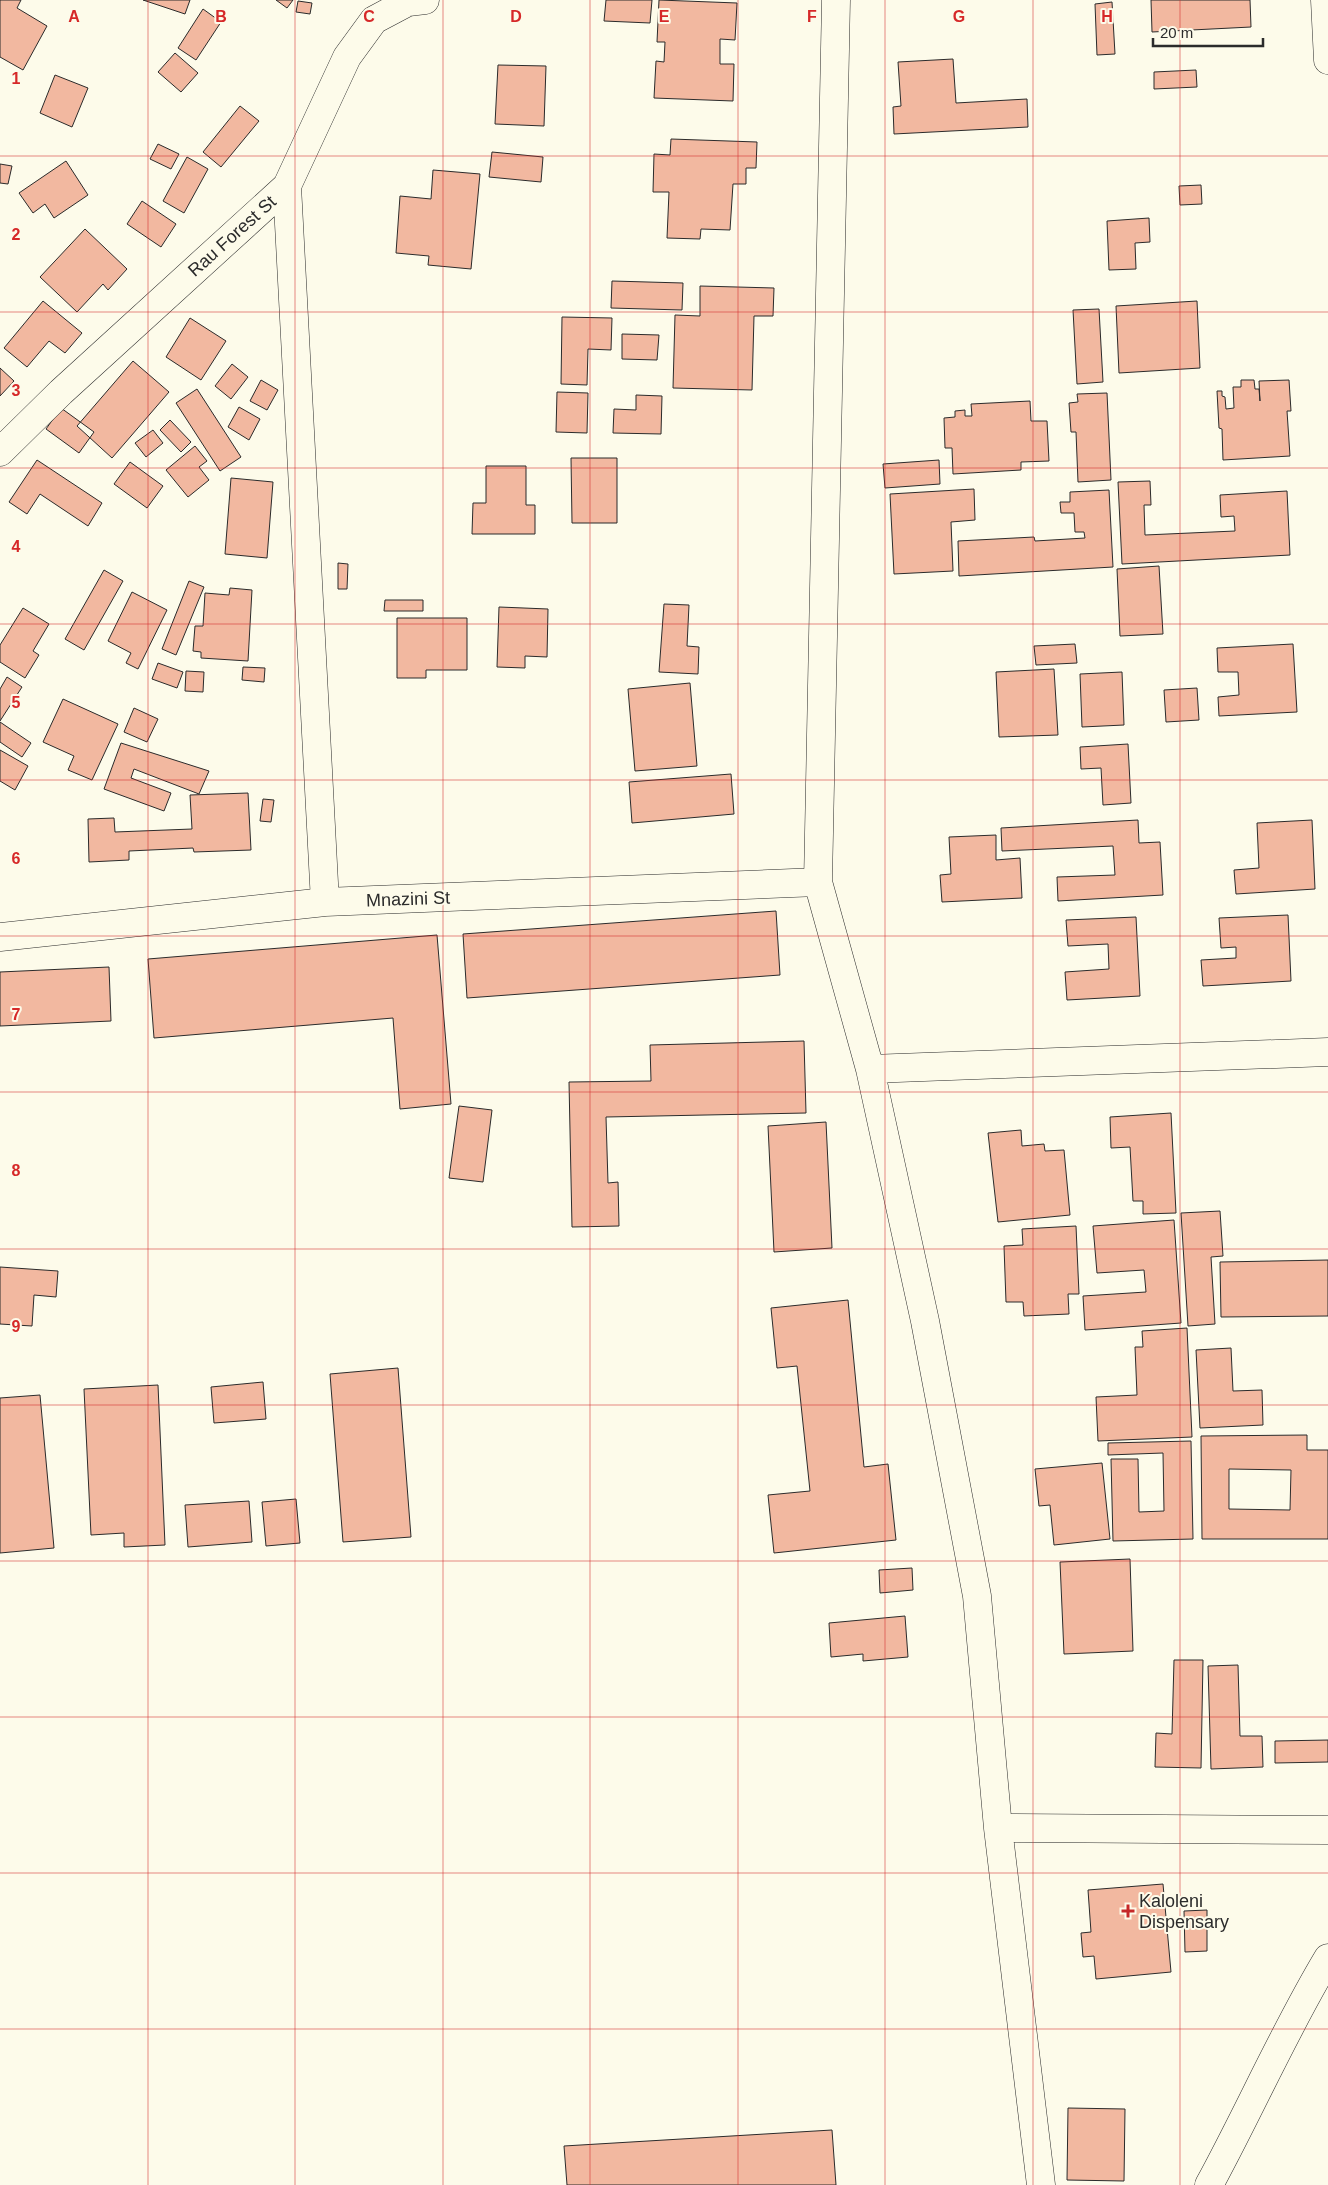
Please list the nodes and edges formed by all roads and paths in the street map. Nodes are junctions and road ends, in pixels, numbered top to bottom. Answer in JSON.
{"nodes":[{"id":1,"x":425,"y":0,"type":"edge"},
{"id":2,"x":836,"y":0,"type":"edge"},
{"id":3,"x":1325,"y":0,"type":"edge"},
{"id":4,"x":1328,"y":60,"type":"edge"},
{"id":5,"x":287,"y":186,"type":"junction"},
{"id":6,"x":0,"y":452,"type":"edge"},
{"id":7,"x":818,"y":882,"type":"junction"},
{"id":8,"x":325,"y":902,"type":"junction"},
{"id":9,"x":0,"y":937,"type":"edge"},
{"id":10,"x":1328,"y":1052,"type":"edge"},
{"id":11,"x":870,"y":1069,"type":"junction"},
{"id":12,"x":998,"y":1828,"type":"junction"},
{"id":13,"x":1328,"y":1830,"type":"edge"},
{"id":14,"x":1328,"y":1958,"type":"edge"},
{"id":15,"x":1041,"y":2185,"type":"edge"},
{"id":16,"x":1209,"y":2185,"type":"edge"}],
"edges":[{"from":1,"to":5,"type":"street","name":"Rau Forest St"},
{"from":2,"to":7,"type":"street"},
{"from":3,"to":4,"type":"street"},
{"from":5,"to":6,"type":"street","name":"Rau Forest St"},
{"from":5,"to":8,"type":"street"},
{"from":7,"to":8,"type":"street","name":"Mnazini St"},
{"from":7,"to":11,"type":"street"},
{"from":8,"to":9,"type":"street","name":"Mnazini St"},
{"from":10,"to":11,"type":"street"},
{"from":11,"to":12,"type":"street"},
{"from":12,"to":13,"type":"street"},
{"from":12,"to":15,"type":"street"},
{"from":14,"to":16,"type":"street"}]}
